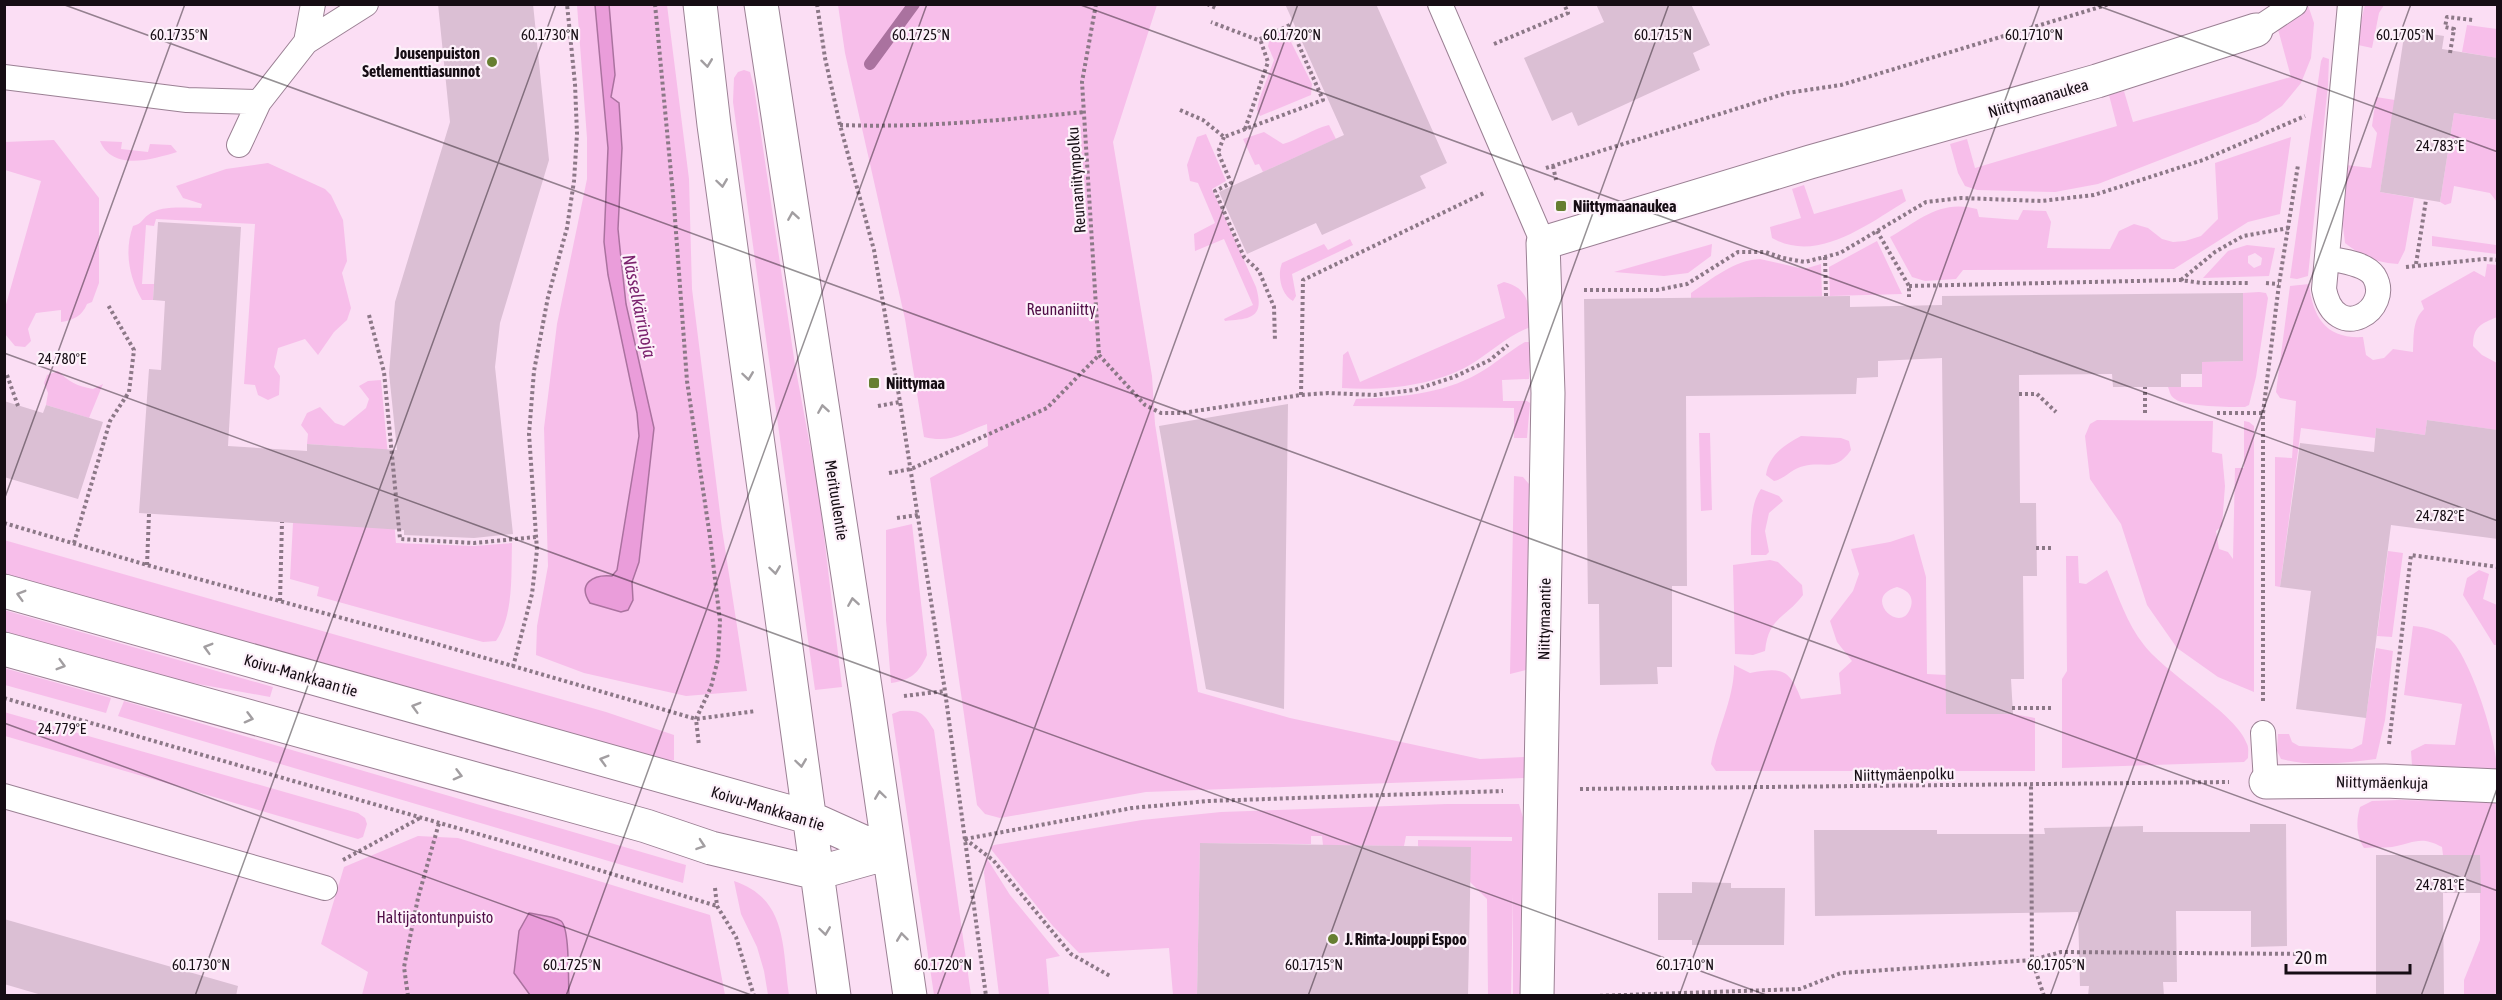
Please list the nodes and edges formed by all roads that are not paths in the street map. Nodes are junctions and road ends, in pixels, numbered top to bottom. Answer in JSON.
{"nodes":[{"id":1,"x":313,"y":4,"type":"edge"},
{"id":2,"x":366,"y":4,"type":"edge"},
{"id":3,"x":700,"y":4,"type":"edge"},
{"id":4,"x":760,"y":4,"type":"edge"},
{"id":5,"x":1440,"y":4,"type":"edge"},
{"id":6,"x":2295,"y":4,"type":"edge"},
{"id":7,"x":2350,"y":4,"type":"edge"},
{"id":8,"x":2256,"y":30,"type":"joint"},
{"id":9,"x":306,"y":42,"type":"junction"},
{"id":10,"x":4,"y":77,"type":"edge"},
{"id":11,"x":259,"y":102,"type":"junction"},
{"id":12,"x":239,"y":145,"type":"dead end"},
{"id":13,"x":1543,"y":243,"type":"junction"},
{"id":14,"x":2327,"y":258,"type":"junction"},
{"id":15,"x":4,"y":591,"type":"edge"},
{"id":16,"x":4,"y":649,"type":"edge"},
{"id":17,"x":2263,"y":733,"type":"road end"},
{"id":18,"x":2266,"y":782,"type":"joint"},
{"id":19,"x":2498,"y":786,"type":"edge"},
{"id":20,"x":4,"y":796,"type":"edge"},
{"id":21,"x":808,"y":817,"type":"junction"},
{"id":22,"x":888,"y":853,"type":"junction"},
{"id":23,"x":817,"y":873,"type":"junction"},
{"id":24,"x":325,"y":888,"type":"road end"},
{"id":25,"x":834,"y":996,"type":"edge"},
{"id":26,"x":910,"y":996,"type":"edge"},
{"id":27,"x":1537,"y":996,"type":"edge"}],
"edges":[{"from":1,"to":9,"type":"lane"},
{"from":2,"to":9,"type":"lane"},
{"from":3,"to":21,"type":"main road","one_way":true},
{"from":22,"to":4,"type":"main road","name":"Merituulentie","one_way":true},
{"from":5,"to":13,"type":"lane"},
{"from":6,"to":8,"type":"lane"},
{"from":7,"to":14,"type":"lane"},
{"from":8,"to":13,"type":"main road","name":"Niittymaanaukea"},
{"from":9,"to":11,"type":"lane"},
{"from":10,"to":11,"type":"lane"},
{"from":11,"to":12,"type":"lane"},
{"from":13,"to":27,"type":"main road","name":"Niittymaantie"},
{"from":14,"to":14,"type":"lane"},
{"from":21,"to":15,"type":"main road","name":"Koivu-Mankkaan tie","one_way":true},
{"from":16,"to":23,"type":"main road","one_way":true},
{"from":17,"to":18,"type":"lane"},
{"from":18,"to":19,"type":"main road","name":"Niittymäenkuja"},
{"from":20,"to":24,"type":"lane"},
{"from":21,"to":22,"type":"main road","name":"Koivu-Mankkaan tie"},
{"from":21,"to":23,"type":"main road"},
{"from":22,"to":23,"type":"main road"},
{"from":26,"to":22,"type":"main road","name":"Merituulentie","one_way":true},
{"from":23,"to":25,"type":"main road","one_way":true}]}
